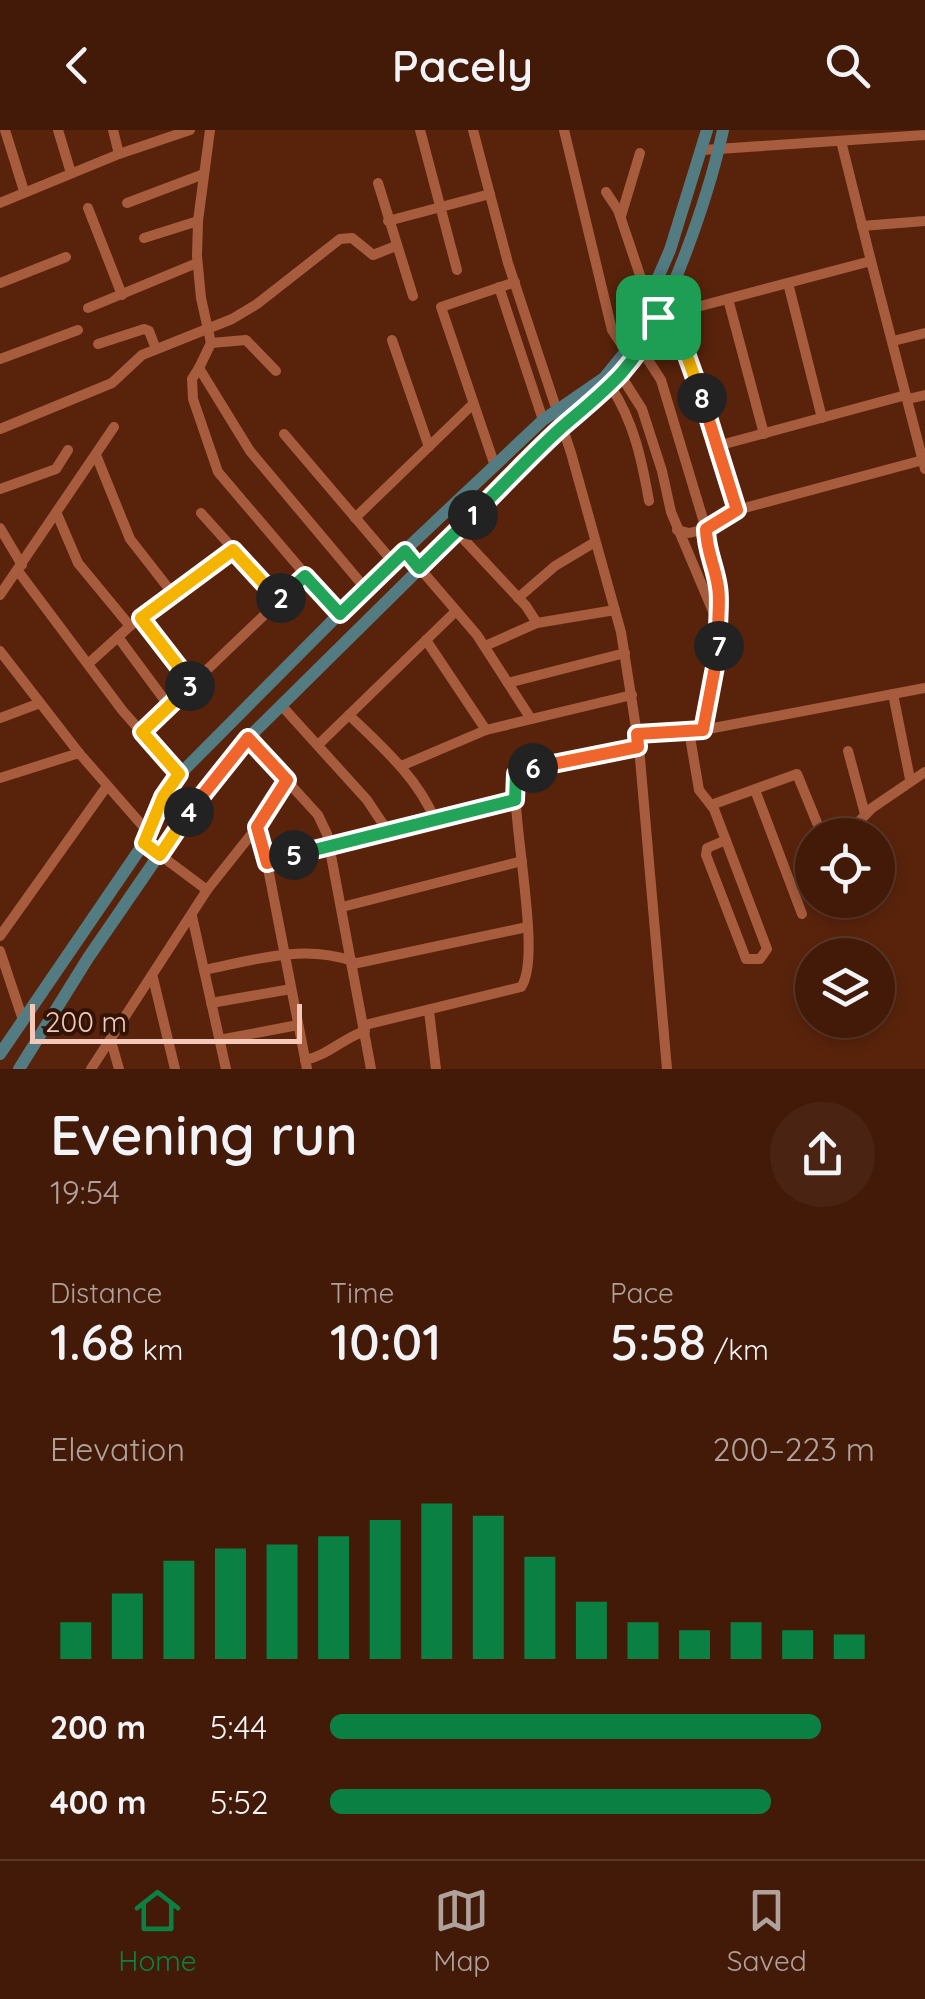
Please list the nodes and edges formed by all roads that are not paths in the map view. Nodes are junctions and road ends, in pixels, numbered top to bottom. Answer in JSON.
{"nodes":[{"id":1,"x":6,"y":130,"type":"edge"},
{"id":2,"x":58,"y":130,"type":"edge"},
{"id":3,"x":114,"y":130,"type":"edge"},
{"id":4,"x":148,"y":130,"type":"edge"},
{"id":5,"x":190,"y":130,"type":"edge"},
{"id":6,"x":210,"y":130,"type":"edge"},
{"id":7,"x":420,"y":130,"type":"edge"},
{"id":8,"x":474,"y":130,"type":"edge"},
{"id":9,"x":564,"y":130,"type":"edge"},
{"id":10,"x":708,"y":130,"type":"edge"},
{"id":11,"x":724,"y":130,"type":"edge"},
{"id":12,"x":925,"y":135,"type":"edge"},
{"id":13,"x":840,"y":142,"type":"junction"},
{"id":14,"x":147,"y":145,"type":"junction"},
{"id":15,"x":702,"y":150,"type":"junction"},
{"id":16,"x":719,"y":150,"type":"junction"},
{"id":17,"x":119,"y":154,"type":"junction"},
{"id":18,"x":640,"y":154,"type":"dead end"},
{"id":19,"x":71,"y":173,"type":"junction"},
{"id":20,"x":204,"y":174,"type":"junction"},
{"id":21,"x":378,"y":184,"type":"dead end"},
{"id":22,"x":24,"y":191,"type":"junction"},
{"id":23,"x":606,"y":192,"type":"dead end"},
{"id":24,"x":490,"y":194,"type":"junction"},
{"id":25,"x":0,"y":203,"type":"edge"},
{"id":26,"x":127,"y":203,"type":"dead end"},
{"id":27,"x":88,"y":208,"type":"dead end"},
{"id":28,"x":440,"y":208,"type":"junction"},
{"id":29,"x":621,"y":216,"type":"junction"},
{"id":30,"x":198,"y":220,"type":"junction"},
{"id":31,"x":388,"y":220,"type":"junction"},
{"id":32,"x":925,"y":220,"type":"edge"},
{"id":33,"x":862,"y":226,"type":"junction"},
{"id":34,"x":144,"y":238,"type":"dead end"},
{"id":35,"x":396,"y":246,"type":"junction"},
{"id":36,"x":66,"y":257,"type":"dead end"},
{"id":37,"x":871,"y":262,"type":"junction"},
{"id":38,"x":198,"y":263,"type":"junction"},
{"id":39,"x":457,"y":270,"type":"dead end"},
{"id":40,"x":515,"y":282,"type":"junction"},
{"id":41,"x":0,"y":283,"type":"edge"},
{"id":42,"x":788,"y":283,"type":"junction"},
{"id":43,"x":499,"y":287,"type":"junction"},
{"id":44,"x":122,"y":294,"type":"junction"},
{"id":45,"x":413,"y":296,"type":"dead end"},
{"id":46,"x":728,"y":299,"type":"junction"},
{"id":47,"x":650,"y":303,"type":"junction"},
{"id":48,"x":88,"y":308,"type":"dead end"},
{"id":49,"x":665,"y":315,"type":"junction"},
{"id":50,"x":78,"y":330,"type":"dead end"},
{"id":51,"x":208,"y":330,"type":"junction"},
{"id":52,"x":925,"y":333,"type":"edge"},
{"id":53,"x":392,"y":340,"type":"dead end"},
{"id":54,"x":893,"y":341,"type":"junction"},
{"id":55,"x":211,"y":342,"type":"junction"},
{"id":56,"x":98,"y":344,"type":"dead end"},
{"id":57,"x":156,"y":349,"type":"junction"},
{"id":58,"x":641,"y":349,"type":"junction"},
{"id":59,"x":626,"y":351,"type":"junction"},
{"id":60,"x":0,"y":359,"type":"edge"},
{"id":61,"x":199,"y":368,"type":"junction"},
{"id":62,"x":276,"y":371,"type":"dead end"},
{"id":63,"x":621,"y":376,"type":"junction"},
{"id":64,"x":611,"y":387,"type":"junction"},
{"id":65,"x":925,"y":395,"type":"edge"},
{"id":66,"x":907,"y":397,"type":"junction"},
{"id":67,"x":474,"y":404,"type":"junction"},
{"id":68,"x":556,"y":411,"type":"junction"},
{"id":69,"x":822,"y":418,"type":"junction"},
{"id":70,"x":543,"y":420,"type":"junction"},
{"id":71,"x":114,"y":428,"type":"dead end"},
{"id":72,"x":562,"y":428,"type":"junction"},
{"id":73,"x":0,"y":429,"type":"edge"},
{"id":74,"x":284,"y":434,"type":"dead end"},
{"id":75,"x":764,"y":434,"type":"junction"},
{"id":76,"x":717,"y":446,"type":"junction"},
{"id":77,"x":429,"y":447,"type":"junction"},
{"id":78,"x":68,"y":450,"type":"dead end"},
{"id":79,"x":96,"y":456,"type":"junction"},
{"id":80,"x":924,"y":464,"type":"edge"},
{"id":81,"x":495,"y":466,"type":"junction"},
{"id":82,"x":0,"y":489,"type":"edge"},
{"id":83,"x":649,"y":501,"type":"dead end"},
{"id":84,"x":737,"y":510,"type":"junction"},
{"id":85,"x":57,"y":514,"type":"junction"},
{"id":86,"x":201,"y":514,"type":"dead end"},
{"id":87,"x":355,"y":518,"type":"junction"},
{"id":88,"x":0,"y":528,"type":"edge"},
{"id":89,"x":706,"y":529,"type":"junction"},
{"id":90,"x":677,"y":530,"type":"junction"},
{"id":91,"x":456,"y":531,"type":"junction"},
{"id":92,"x":595,"y":542,"type":"junction"},
{"id":93,"x":233,"y":550,"type":"junction"},
{"id":94,"x":405,"y":551,"type":"junction"},
{"id":95,"x":393,"y":562,"type":"junction"},
{"id":96,"x":20,"y":568,"type":"junction"},
{"id":97,"x":419,"y":568,"type":"junction"},
{"id":98,"x":305,"y":576,"type":"junction"},
{"id":99,"x":366,"y":588,"type":"junction"},
{"id":100,"x":173,"y":594,"type":"junction"},
{"id":101,"x":0,"y":595,"type":"edge"},
{"id":102,"x":518,"y":598,"type":"junction"},
{"id":103,"x":279,"y":600,"type":"junction"},
{"id":104,"x":615,"y":610,"type":"junction"},
{"id":105,"x":456,"y":611,"type":"junction"},
{"id":106,"x":340,"y":614,"type":"junction"},
{"id":107,"x":716,"y":617,"type":"junction"},
{"id":108,"x":141,"y":618,"type":"junction"},
{"id":109,"x":537,"y":623,"type":"junction"},
{"id":110,"x":130,"y":626,"type":"junction"},
{"id":111,"x":118,"y":637,"type":"junction"},
{"id":112,"x":426,"y":640,"type":"junction"},
{"id":113,"x":485,"y":646,"type":"junction"},
{"id":114,"x":0,"y":651,"type":"edge"},
{"id":115,"x":625,"y":653,"type":"junction"},
{"id":116,"x":88,"y":664,"type":"junction"},
{"id":117,"x":508,"y":683,"type":"junction"},
{"id":118,"x":192,"y":684,"type":"junction"},
{"id":119,"x":925,"y":688,"type":"edge"},
{"id":120,"x":893,"y":694,"type":"junction"},
{"id":121,"x":632,"y":695,"type":"junction"},
{"id":122,"x":40,"y":703,"type":"junction"},
{"id":123,"x":170,"y":706,"type":"junction"},
{"id":124,"x":281,"y":706,"type":"junction"},
{"id":125,"x":349,"y":715,"type":"junction"},
{"id":126,"x":0,"y":718,"type":"edge"},
{"id":127,"x":531,"y":720,"type":"junction"},
{"id":128,"x":486,"y":730,"type":"junction"},
{"id":129,"x":703,"y":730,"type":"junction"},
{"id":130,"x":689,"y":731,"type":"junction"},
{"id":131,"x":142,"y":732,"type":"junction"},
{"id":132,"x":637,"y":734,"type":"junction"},
{"id":133,"x":248,"y":738,"type":"junction"},
{"id":134,"x":318,"y":745,"type":"junction"},
{"id":135,"x":638,"y":747,"type":"junction"},
{"id":136,"x":848,"y":750,"type":"dead end"},
{"id":137,"x":79,"y":753,"type":"junction"},
{"id":138,"x":400,"y":766,"type":"junction"},
{"id":139,"x":925,"y":772,"type":"edge"},
{"id":140,"x":179,"y":774,"type":"junction"},
{"id":141,"x":0,"y":778,"type":"edge"},
{"id":142,"x":910,"y":779,"type":"junction"},
{"id":143,"x":287,"y":780,"type":"junction"},
{"id":144,"x":107,"y":786,"type":"junction"},
{"id":145,"x":754,"y":790,"type":"junction"},
{"id":146,"x":515,"y":800,"type":"junction"},
{"id":147,"x":712,"y":805,"type":"junction"},
{"id":148,"x":865,"y":814,"type":"junction"},
{"id":149,"x":815,"y":818,"type":"edge"},
{"id":150,"x":861,"y":818,"type":"edge"},
{"id":151,"x":435,"y":820,"type":"junction"},
{"id":152,"x":257,"y":827,"type":"junction"},
{"id":153,"x":387,"y":830,"type":"junction"},
{"id":154,"x":146,"y":837,"type":"junction"},
{"id":155,"x":726,"y":840,"type":"junction"},
{"id":156,"x":330,"y":845,"type":"junction"},
{"id":157,"x":160,"y":855,"type":"junction"},
{"id":158,"x":522,"y":862,"type":"junction"},
{"id":159,"x":267,"y":863,"type":"junction"},
{"id":160,"x":207,"y":890,"type":"junction"},
{"id":161,"x":795,"y":896,"type":"edge"},
{"id":162,"x":342,"y":907,"type":"junction"},
{"id":163,"x":192,"y":914,"type":"junction"},
{"id":164,"x":527,"y":927,"type":"junction"},
{"id":165,"x":0,"y":936,"type":"edge"},
{"id":166,"x":0,"y":951,"type":"edge"},
{"id":167,"x":284,"y":954,"type":"junction"},
{"id":168,"x":353,"y":963,"type":"junction"},
{"id":169,"x":204,"y":970,"type":"junction"},
{"id":170,"x":152,"y":978,"type":"junction"},
{"id":171,"x":292,"y":989,"type":"junction"},
{"id":172,"x":212,"y":1003,"type":"junction"},
{"id":173,"x":429,"y":1011,"type":"junction"},
{"id":174,"x":23,"y":1020,"type":"junction"},
{"id":175,"x":298,"y":1025,"type":"junction"},
{"id":176,"x":365,"y":1028,"type":"junction"},
{"id":177,"x":219,"y":1040,"type":"junction"},
{"id":178,"x":111,"y":1041,"type":"junction"},
{"id":179,"x":0,"y":1054,"type":"edge"},
{"id":180,"x":306,"y":1065,"type":"edge"},
{"id":181,"x":19,"y":1069,"type":"edge"},
{"id":182,"x":91,"y":1069,"type":"edge"},
{"id":183,"x":119,"y":1069,"type":"edge"},
{"id":184,"x":175,"y":1069,"type":"edge"},
{"id":185,"x":226,"y":1069,"type":"edge"},
{"id":186,"x":292,"y":1069,"type":"edge"},
{"id":187,"x":371,"y":1069,"type":"edge"},
{"id":188,"x":436,"y":1069,"type":"edge"},
{"id":189,"x":668,"y":1069,"type":"edge"}],
"edges":[{"from":1,"to":22,"type":"street"},
{"from":2,"to":19,"type":"street"},
{"from":3,"to":17,"type":"street"},
{"from":4,"to":14,"type":"street"},
{"from":5,"to":14,"type":"street"},
{"from":6,"to":20,"type":"street"},
{"from":7,"to":28,"type":"street"},
{"from":8,"to":24,"type":"street"},
{"from":9,"to":59,"type":"street"},
{"from":10,"to":15,"type":"main road"},
{"from":11,"to":16,"type":"main road"},
{"from":12,"to":13,"type":"street"},
{"from":13,"to":16,"type":"street"},
{"from":13,"to":33,"type":"street"},
{"from":14,"to":17,"type":"street"},
{"from":15,"to":16,"type":"street"},
{"from":15,"to":47,"type":"main road"},
{"from":16,"to":49,"type":"main road"},
{"from":17,"to":19,"type":"street"},
{"from":18,"to":29,"type":"street"},
{"from":19,"to":22,"type":"street"},
{"from":20,"to":26,"type":"street"},
{"from":20,"to":30,"type":"street"},
{"from":21,"to":31,"type":"street"},
{"from":22,"to":25,"type":"street"},
{"from":23,"to":29,"type":"street"},
{"from":24,"to":28,"type":"street"},
{"from":24,"to":40,"type":"street"},
{"from":27,"to":44,"type":"street"},
{"from":28,"to":31,"type":"street"},
{"from":28,"to":39,"type":"street"},
{"from":29,"to":47,"type":"street"},
{"from":30,"to":34,"type":"street"},
{"from":30,"to":38,"type":"street"},
{"from":31,"to":35,"type":"street"},
{"from":32,"to":33,"type":"street"},
{"from":33,"to":37,"type":"street"},
{"from":35,"to":45,"type":"street"},
{"from":35,"to":51,"type":"street"},
{"from":36,"to":41,"type":"street"},
{"from":37,"to":42,"type":"street"},
{"from":37,"to":54,"type":"street"},
{"from":38,"to":44,"type":"street"},
{"from":38,"to":51,"type":"street"},
{"from":40,"to":43,"type":"street"},
{"from":40,"to":68,"type":"street"},
{"from":42,"to":46,"type":"street"},
{"from":42,"to":69,"type":"street"},
{"from":43,"to":67,"type":"street"},
{"from":43,"to":70,"type":"street"},
{"from":44,"to":48,"type":"street"},
{"from":46,"to":49,"type":"street"},
{"from":46,"to":75,"type":"street"},
{"from":47,"to":59,"type":"main road"},
{"from":49,"to":58,"type":"main road"},
{"from":49,"to":76,"type":"street"},
{"from":50,"to":60,"type":"street"},
{"from":51,"to":55,"type":"street"},
{"from":51,"to":57,"type":"street"},
{"from":52,"to":54,"type":"street"},
{"from":53,"to":77,"type":"street"},
{"from":54,"to":66,"type":"street"},
{"from":55,"to":61,"type":"street"},
{"from":55,"to":62,"type":"street"},
{"from":56,"to":57,"type":"street"},
{"from":57,"to":73,"type":"street"},
{"from":58,"to":63,"type":"main road"},
{"from":58,"to":89,"type":"street"},
{"from":59,"to":68,"type":"main road"},
{"from":61,"to":98,"type":"street"},
{"from":61,"to":99,"type":"street"},
{"from":63,"to":64,"type":"main road"},
{"from":63,"to":90,"type":"street"},
{"from":64,"to":72,"type":"main road"},
{"from":64,"to":83,"type":"street"},
{"from":65,"to":66,"type":"street"},
{"from":66,"to":69,"type":"street"},
{"from":66,"to":80,"type":"street"},
{"from":67,"to":77,"type":"street"},
{"from":67,"to":81,"type":"street"},
{"from":68,"to":70,"type":"main road"},
{"from":68,"to":72,"type":"street"},
{"from":69,"to":75,"type":"street"},
{"from":70,"to":81,"type":"main road"},
{"from":71,"to":79,"type":"street"},
{"from":72,"to":91,"type":"main road"},
{"from":72,"to":92,"type":"street"},
{"from":74,"to":87,"type":"street"},
{"from":75,"to":76,"type":"street"},
{"from":76,"to":84,"type":"street"},
{"from":77,"to":87,"type":"street"},
{"from":78,"to":82,"type":"street"},
{"from":79,"to":85,"type":"street"},
{"from":79,"to":100,"type":"street"},
{"from":80,"to":84,"type":"street"},
{"from":81,"to":94,"type":"main road"},
{"from":84,"to":89,"type":"street"},
{"from":85,"to":96,"type":"street"},
{"from":85,"to":110,"type":"street"},
{"from":86,"to":93,"type":"street"},
{"from":87,"to":95,"type":"street"},
{"from":88,"to":96,"type":"street"},
{"from":89,"to":90,"type":"street"},
{"from":89,"to":107,"type":"street"},
{"from":90,"to":107,"type":"street"},
{"from":91,"to":97,"type":"main road"},
{"from":91,"to":102,"type":"street"},
{"from":92,"to":102,"type":"street"},
{"from":92,"to":104,"type":"street"},
{"from":93,"to":100,"type":"street"},
{"from":93,"to":103,"type":"street"},
{"from":94,"to":95,"type":"main road"},
{"from":94,"to":97,"type":"street"},
{"from":95,"to":99,"type":"main road"},
{"from":96,"to":101,"type":"street"},
{"from":96,"to":116,"type":"street"},
{"from":97,"to":105,"type":"street"},
{"from":97,"to":124,"type":"main road"},
{"from":98,"to":103,"type":"street"},
{"from":98,"to":106,"type":"street"},
{"from":99,"to":106,"type":"main road"},
{"from":100,"to":108,"type":"street"},
{"from":102,"to":109,"type":"street"},
{"from":103,"to":118,"type":"street"},
{"from":104,"to":109,"type":"street"},
{"from":104,"to":115,"type":"street"},
{"from":105,"to":112,"type":"street"},
{"from":105,"to":113,"type":"street"},
{"from":106,"to":140,"type":"main road"},
{"from":107,"to":129,"type":"street"},
{"from":108,"to":110,"type":"street"},
{"from":108,"to":118,"type":"street"},
{"from":109,"to":113,"type":"street"},
{"from":110,"to":111,"type":"street"},
{"from":111,"to":116,"type":"street"},
{"from":111,"to":123,"type":"street"},
{"from":112,"to":125,"type":"street"},
{"from":112,"to":128,"type":"street"},
{"from":113,"to":117,"type":"street"},
{"from":114,"to":122,"type":"street"},
{"from":115,"to":117,"type":"street"},
{"from":115,"to":121,"type":"street"},
{"from":116,"to":131,"type":"street"},
{"from":117,"to":127,"type":"street"},
{"from":118,"to":123,"type":"street"},
{"from":119,"to":120,"type":"street"},
{"from":120,"to":129,"type":"street"},
{"from":120,"to":142,"type":"street"},
{"from":121,"to":127,"type":"street"},
{"from":121,"to":132,"type":"street"},
{"from":122,"to":126,"type":"street"},
{"from":122,"to":137,"type":"street"},
{"from":123,"to":131,"type":"street"},
{"from":124,"to":133,"type":"main road"},
{"from":124,"to":134,"type":"street"},
{"from":125,"to":134,"type":"street"},
{"from":125,"to":138,"type":"street"},
{"from":127,"to":128,"type":"street"},
{"from":128,"to":138,"type":"street"},
{"from":129,"to":130,"type":"street"},
{"from":130,"to":132,"type":"street"},
{"from":130,"to":147,"type":"street"},
{"from":131,"to":140,"type":"street"},
{"from":132,"to":135,"type":"street"},
{"from":133,"to":143,"type":"street"},
{"from":133,"to":157,"type":"main road"},
{"from":134,"to":153,"type":"street"},
{"from":135,"to":146,"type":"street"},
{"from":135,"to":189,"type":"street"},
{"from":136,"to":148,"type":"street"},
{"from":137,"to":141,"type":"street"},
{"from":137,"to":144,"type":"street"},
{"from":138,"to":151,"type":"street"},
{"from":139,"to":142,"type":"street"},
{"from":140,"to":154,"type":"main road"},
{"from":142,"to":148,"type":"street"},
{"from":143,"to":152,"type":"street"},
{"from":143,"to":156,"type":"street"},
{"from":144,"to":154,"type":"street"},
{"from":144,"to":165,"type":"street"},
{"from":145,"to":147,"type":"street"},
{"from":145,"to":149,"type":"street"},
{"from":145,"to":161,"type":"street"},
{"from":146,"to":151,"type":"street"},
{"from":146,"to":158,"type":"street"},
{"from":147,"to":155,"type":"street"},
{"from":148,"to":150,"type":"street"},
{"from":151,"to":153,"type":"street"},
{"from":152,"to":159,"type":"street"},
{"from":152,"to":160,"type":"street"},
{"from":153,"to":156,"type":"street"},
{"from":154,"to":157,"type":"street"},
{"from":154,"to":174,"type":"main road"},
{"from":155,"to":155,"type":"street"},
{"from":156,"to":159,"type":"street"},
{"from":156,"to":162,"type":"street"},
{"from":157,"to":160,"type":"street"},
{"from":157,"to":181,"type":"main road"},
{"from":158,"to":162,"type":"street"},
{"from":158,"to":164,"type":"street"},
{"from":159,"to":167,"type":"street"},
{"from":160,"to":163,"type":"street"},
{"from":162,"to":168,"type":"street"},
{"from":163,"to":169,"type":"street"},
{"from":163,"to":170,"type":"street"},
{"from":164,"to":168,"type":"street"},
{"from":164,"to":173,"type":"street"},
{"from":166,"to":174,"type":"street"},
{"from":167,"to":168,"type":"street"},
{"from":167,"to":169,"type":"street"},
{"from":167,"to":171,"type":"street"},
{"from":168,"to":176,"type":"street"},
{"from":169,"to":172,"type":"street"},
{"from":170,"to":178,"type":"street"},
{"from":170,"to":184,"type":"street"},
{"from":171,"to":172,"type":"street"},
{"from":171,"to":175,"type":"street"},
{"from":172,"to":177,"type":"street"},
{"from":173,"to":176,"type":"street"},
{"from":173,"to":188,"type":"street"},
{"from":174,"to":179,"type":"main road"},
{"from":175,"to":177,"type":"street"},
{"from":175,"to":180,"type":"street"},
{"from":176,"to":180,"type":"street"},
{"from":176,"to":187,"type":"street"},
{"from":177,"to":185,"type":"street"},
{"from":178,"to":182,"type":"street"},
{"from":178,"to":183,"type":"street"},
{"from":180,"to":186,"type":"street"}]}
